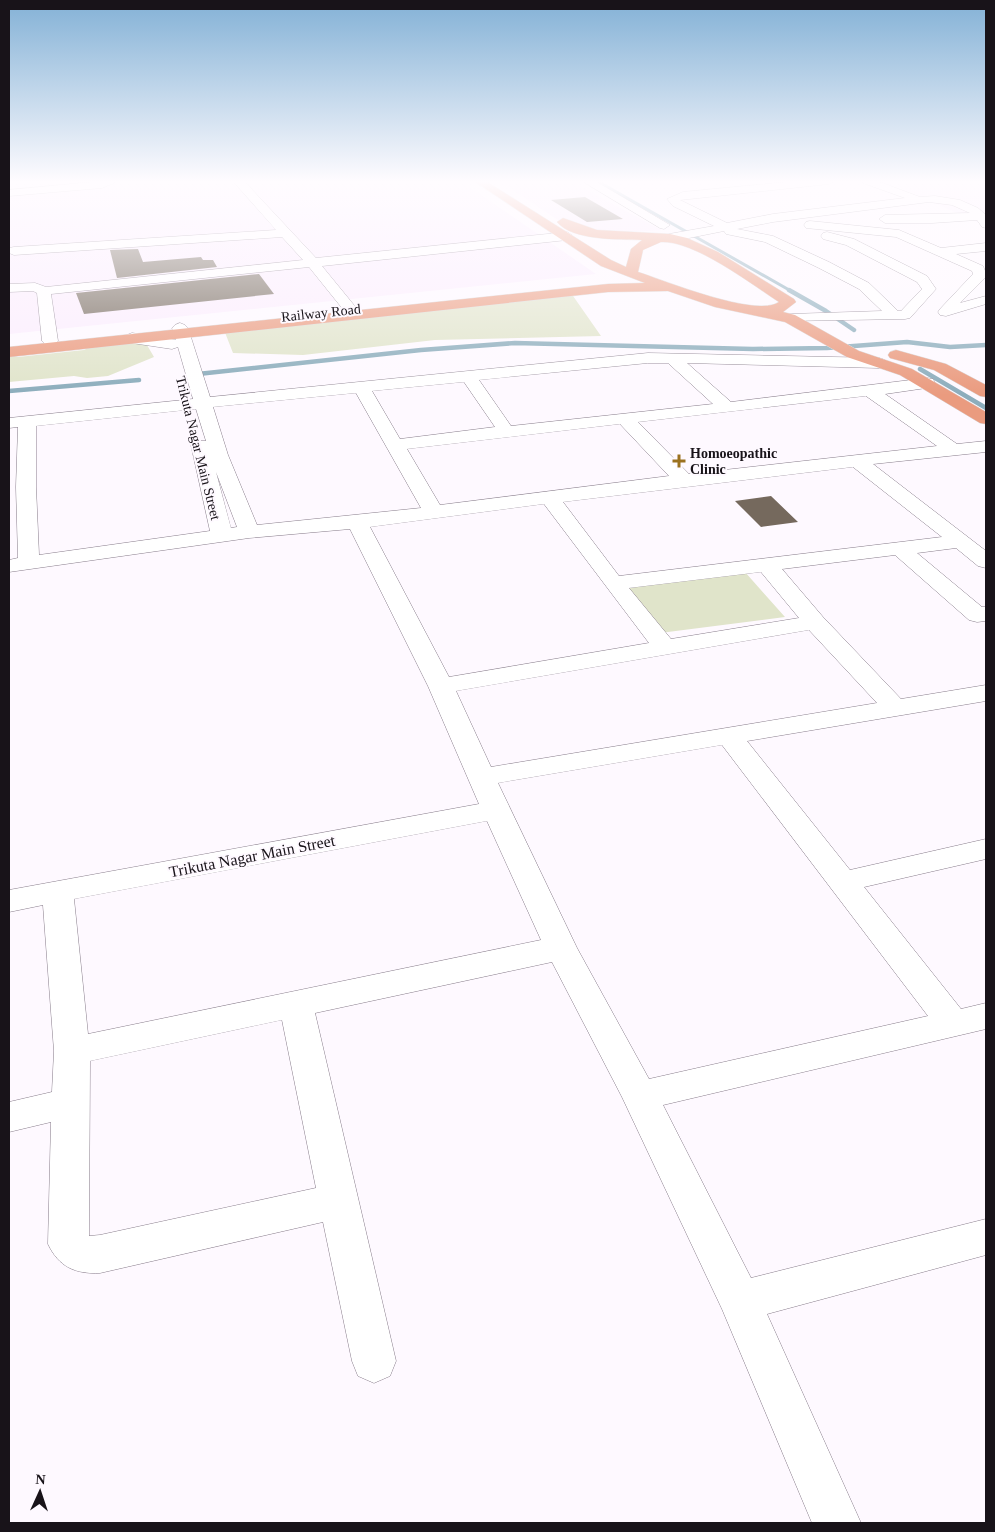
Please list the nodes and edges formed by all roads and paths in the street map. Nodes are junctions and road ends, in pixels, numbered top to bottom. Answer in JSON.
{"nodes":[{"id":1,"x":304,"y":252,"type":"edge"},
{"id":2,"x":412,"y":252,"type":"edge"},
{"id":3,"x":591,"y":252,"type":"edge"},
{"id":4,"x":636,"y":252,"type":"edge"},
{"id":5,"x":707,"y":252,"type":"edge"},
{"id":6,"x":798,"y":252,"type":"edge"},
{"id":7,"x":868,"y":252,"type":"edge"},
{"id":8,"x":923,"y":252,"type":"edge"},
{"id":9,"x":943,"y":252,"type":"edge"},
{"id":10,"x":903,"y":253,"type":"joint"},
{"id":11,"x":878,"y":258,"type":"junction"},
{"id":12,"x":313,"y":263,"type":"junction"},
{"id":13,"x":824,"y":265,"type":"junction"},
{"id":14,"x":631,"y":274,"type":"junction"},
{"id":15,"x":9,"y":288,"type":"edge"},
{"id":16,"x":668,"y":288,"type":"junction"},
{"id":17,"x":44,"y":291,"type":"junction"},
{"id":18,"x":518,"y":295,"type":"junction"},
{"id":19,"x":986,"y":300,"type":"edge"},
{"id":20,"x":789,"y":302,"type":"junction"},
{"id":21,"x":351,"y":310,"type":"junction"},
{"id":22,"x":752,"y":311,"type":"junction"},
{"id":23,"x":946,"y":312,"type":"junction"},
{"id":24,"x":900,"y":315,"type":"junction"},
{"id":25,"x":790,"y":318,"type":"junction"},
{"id":26,"x":818,"y":318,"type":"junction"},
{"id":27,"x":217,"y":329,"type":"joint"},
{"id":28,"x":176,"y":335,"type":"junction"},
{"id":29,"x":132,"y":338,"type":"joint"},
{"id":30,"x":50,"y":341,"type":"junction"},
{"id":31,"x":9,"y":346,"type":"edge"},
{"id":32,"x":9,"y":352,"type":"edge"},
{"id":33,"x":878,"y":357,"type":"junction"},
{"id":34,"x":672,"y":358,"type":"junction"},
{"id":35,"x":469,"y":376,"type":"junction"},
{"id":36,"x":927,"y":383,"type":"junction"},
{"id":37,"x":362,"y":388,"type":"junction"},
{"id":38,"x":870,"y":391,"type":"junction"},
{"id":39,"x":986,"y":392,"type":"edge"},
{"id":40,"x":197,"y":403,"type":"junction"},
{"id":41,"x":728,"y":408,"type":"junction"},
{"id":42,"x":624,"y":418,"type":"junction"},
{"id":43,"x":986,"y":419,"type":"edge"},
{"id":44,"x":18,"y":422,"type":"edge"},
{"id":45,"x":506,"y":431,"type":"junction"},
{"id":46,"x":395,"y":446,"type":"junction"},
{"id":47,"x":986,"y":446,"type":"edge"},
{"id":48,"x":953,"y":449,"type":"junction"},
{"id":49,"x":856,"y":460,"type":"junction"},
{"id":50,"x":684,"y":480,"type":"junction"},
{"id":51,"x":17,"y":488,"type":"edge"},
{"id":52,"x":549,"y":497,"type":"junction"},
{"id":53,"x":432,"y":511,"type":"junction"},
{"id":54,"x":357,"y":522,"type":"junction"},
{"id":55,"x":235,"y":534,"type":"junction"},
{"id":56,"x":960,"y":541,"type":"junction"},
{"id":57,"x":900,"y":549,"type":"junction"},
{"id":58,"x":986,"y":561,"type":"edge"},
{"id":59,"x":19,"y":564,"type":"edge"},
{"id":60,"x":767,"y":565,"type":"junction"},
{"id":61,"x":613,"y":583,"type":"junction"},
{"id":62,"x":983,"y":618,"type":"edge"},
{"id":63,"x":815,"y":622,"type":"junction"},
{"id":64,"x":665,"y":648,"type":"junction"},
{"id":65,"x":441,"y":686,"type":"junction"},
{"id":66,"x":986,"y":693,"type":"edge"},
{"id":67,"x":895,"y":708,"type":"junction"},
{"id":68,"x":729,"y":736,"type":"junction"},
{"id":69,"x":483,"y":777,"type":"junction"},
{"id":70,"x":496,"y":810,"type":"junction"},
{"id":71,"x":986,"y":849,"type":"edge"},
{"id":72,"x":843,"y":882,"type":"junction"},
{"id":73,"x":58,"y":893,"type":"junction"},
{"id":74,"x":9,"y":901,"type":"edge"},
{"id":75,"x":561,"y":948,"type":"junction"},
{"id":76,"x":296,"y":1005,"type":"junction"},
{"id":77,"x":986,"y":1016,"type":"edge"},
{"id":78,"x":953,"y":1023,"type":"junction"},
{"id":79,"x":72,"y":1050,"type":"junction"},
{"id":80,"x":640,"y":1096,"type":"junction"},
{"id":81,"x":70,"y":1103,"type":"junction"},
{"id":82,"x":9,"y":1117,"type":"edge"},
{"id":83,"x":338,"y":1201,"type":"junction"},
{"id":84,"x":986,"y":1237,"type":"edge"},
{"id":85,"x":740,"y":1301,"type":"junction"},
{"id":86,"x":374,"y":1362,"type":"dead end"},
{"id":87,"x":828,"y":1505,"type":"edge"}],
"edges":[{"from":1,"to":12,"type":"street"},
{"from":2,"to":12,"type":"street"},
{"from":3,"to":14,"type":"main road"},
{"from":4,"to":14,"type":"main road"},
{"from":5,"to":20,"type":"main road"},
{"from":6,"to":13,"type":"street"},
{"from":7,"to":11,"type":"street"},
{"from":8,"to":10,"type":"street"},
{"from":9,"to":23,"type":"street"},
{"from":10,"to":11,"type":"street"},
{"from":11,"to":13,"type":"street"},
{"from":11,"to":24,"type":"street"},
{"from":12,"to":17,"type":"street"},
{"from":12,"to":21,"type":"street"},
{"from":13,"to":24,"type":"street"},
{"from":14,"to":16,"type":"main road"},
{"from":14,"to":18,"type":"main road","name":"Railway Road"},
{"from":15,"to":17,"type":"street"},
{"from":16,"to":18,"type":"main road"},
{"from":16,"to":22,"type":"main road"},
{"from":17,"to":30,"type":"street"},
{"from":18,"to":21,"type":"main road","name":"Railway Road"},
{"from":18,"to":27,"type":"main road"},
{"from":19,"to":23,"type":"street"},
{"from":20,"to":22,"type":"main road"},
{"from":20,"to":26,"type":"main road"},
{"from":21,"to":28,"type":"main road","name":"Railway Road"},
{"from":22,"to":25,"type":"main road"},
{"from":23,"to":24,"type":"street"},
{"from":24,"to":26,"type":"street"},
{"from":25,"to":26,"type":"street"},
{"from":25,"to":33,"type":"main road"},
{"from":26,"to":33,"type":"main road"},
{"from":27,"to":28,"type":"street"},
{"from":28,"to":29,"type":"street"},
{"from":28,"to":30,"type":"main road","name":"Railway Road"},
{"from":28,"to":40,"type":"street","name":"Trikuta Nagar Main Street"},
{"from":29,"to":32,"type":"main road"},
{"from":30,"to":31,"type":"main road","name":"Railway Road"},
{"from":33,"to":34,"type":"street"},
{"from":33,"to":36,"type":"main road"},
{"from":33,"to":39,"type":"main road"},
{"from":34,"to":35,"type":"street"},
{"from":34,"to":41,"type":"street"},
{"from":35,"to":37,"type":"street"},
{"from":35,"to":45,"type":"street"},
{"from":36,"to":38,"type":"street"},
{"from":36,"to":43,"type":"main road"},
{"from":37,"to":40,"type":"street"},
{"from":37,"to":46,"type":"street"},
{"from":38,"to":41,"type":"street"},
{"from":38,"to":48,"type":"street"},
{"from":40,"to":44,"type":"street"},
{"from":40,"to":55,"type":"street","name":"Trikuta Nagar Main Street"},
{"from":40,"to":55,"type":"street"},
{"from":41,"to":42,"type":"street"},
{"from":42,"to":45,"type":"street"},
{"from":42,"to":50,"type":"street"},
{"from":44,"to":51,"type":"street"},
{"from":45,"to":46,"type":"street"},
{"from":46,"to":53,"type":"street"},
{"from":47,"to":48,"type":"street"},
{"from":48,"to":49,"type":"street"},
{"from":49,"to":50,"type":"street"},
{"from":49,"to":56,"type":"street"},
{"from":50,"to":52,"type":"street"},
{"from":51,"to":59,"type":"street"},
{"from":52,"to":53,"type":"street"},
{"from":52,"to":61,"type":"street"},
{"from":53,"to":54,"type":"street"},
{"from":54,"to":55,"type":"street"},
{"from":54,"to":65,"type":"street"},
{"from":55,"to":59,"type":"street","name":"Trikuta Nagar Main Street"},
{"from":56,"to":57,"type":"street"},
{"from":56,"to":58,"type":"street"},
{"from":57,"to":60,"type":"street"},
{"from":57,"to":62,"type":"street"},
{"from":60,"to":61,"type":"street"},
{"from":60,"to":63,"type":"street"},
{"from":61,"to":64,"type":"street"},
{"from":63,"to":64,"type":"street"},
{"from":63,"to":67,"type":"street"},
{"from":64,"to":65,"type":"street"},
{"from":65,"to":69,"type":"street"},
{"from":66,"to":67,"type":"street"},
{"from":67,"to":68,"type":"street"},
{"from":68,"to":69,"type":"street"},
{"from":68,"to":72,"type":"street"},
{"from":69,"to":70,"type":"street"},
{"from":70,"to":73,"type":"street","name":"Trikuta Nagar Main Street"},
{"from":70,"to":75,"type":"street"},
{"from":71,"to":72,"type":"street"},
{"from":72,"to":78,"type":"street"},
{"from":73,"to":74,"type":"street","name":"Trikuta Nagar Main Street"},
{"from":73,"to":79,"type":"street"},
{"from":75,"to":76,"type":"street"},
{"from":75,"to":80,"type":"street"},
{"from":76,"to":79,"type":"street"},
{"from":76,"to":83,"type":"street"},
{"from":77,"to":78,"type":"street"},
{"from":78,"to":80,"type":"street"},
{"from":79,"to":81,"type":"street"},
{"from":80,"to":85,"type":"street"},
{"from":81,"to":82,"type":"street"},
{"from":81,"to":83,"type":"street"},
{"from":83,"to":86,"type":"street"},
{"from":84,"to":85,"type":"street"},
{"from":85,"to":87,"type":"street"}]}
